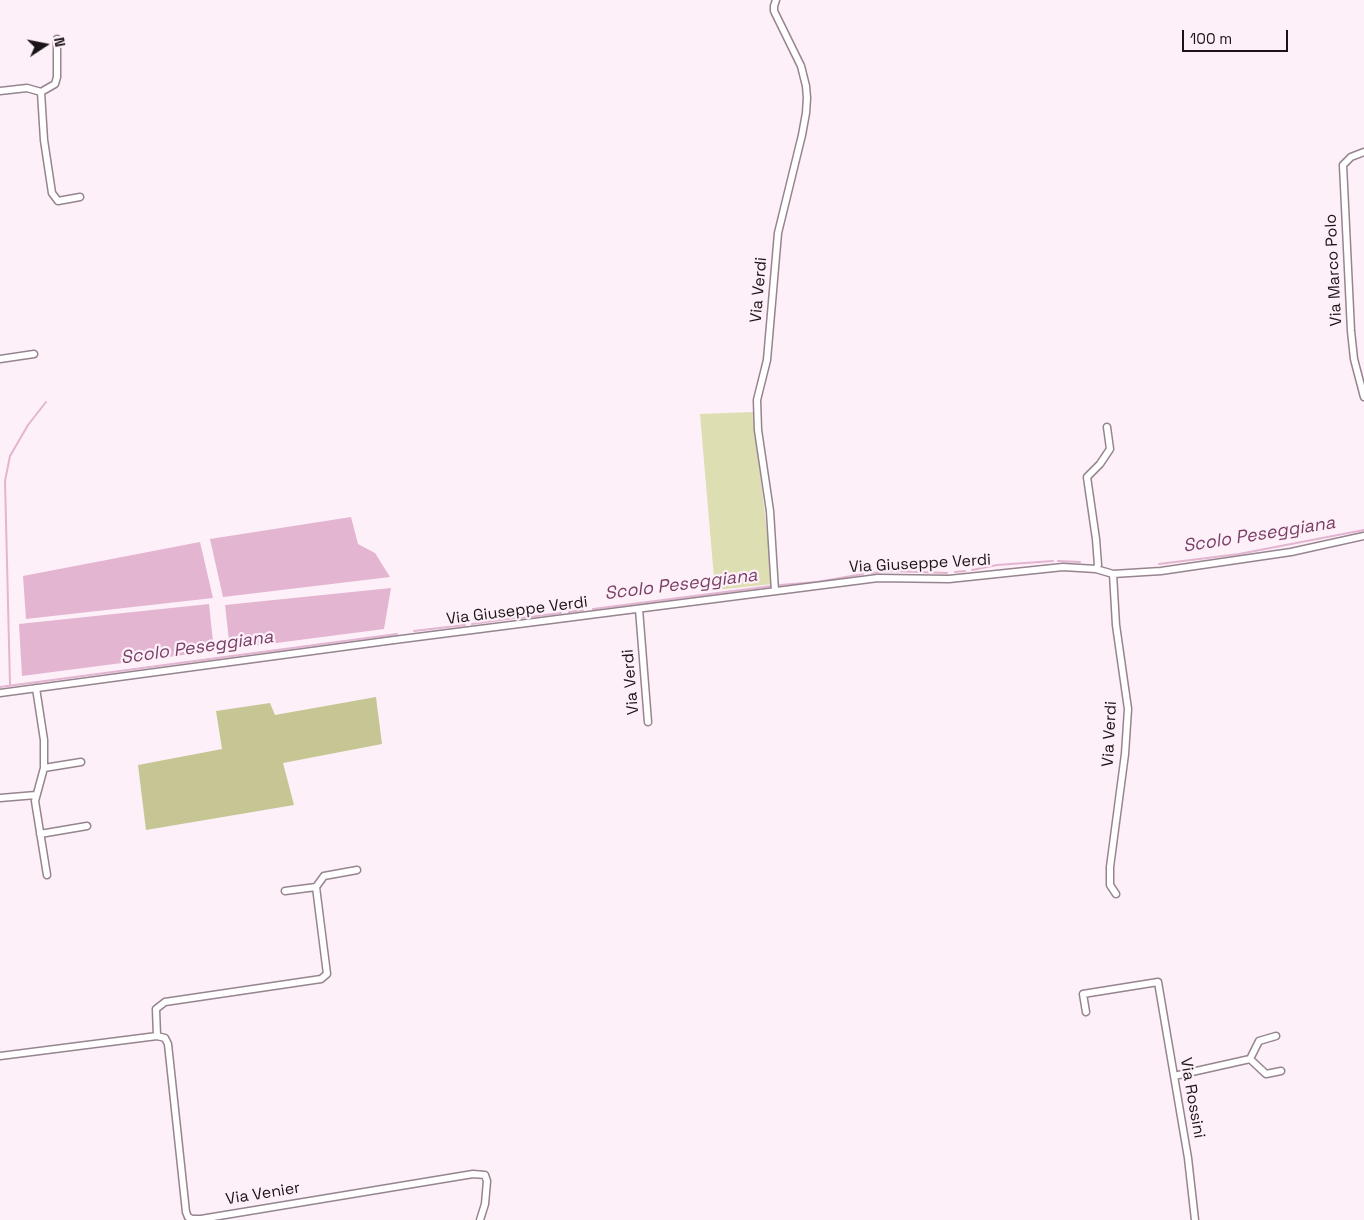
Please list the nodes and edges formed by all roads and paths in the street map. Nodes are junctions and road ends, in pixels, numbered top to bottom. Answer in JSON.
{"nodes":[{"id":1,"x":776,"y":0,"type":"edge"},
{"id":2,"x":57,"y":39,"type":"dead end"},
{"id":3,"x":0,"y":91,"type":"edge"},
{"id":4,"x":41,"y":92,"type":"junction"},
{"id":5,"x":1364,"y":152,"type":"edge"},
{"id":6,"x":80,"y":197,"type":"dead end"},
{"id":7,"x":34,"y":354,"type":"dead end"},
{"id":8,"x":0,"y":359,"type":"edge"},
{"id":9,"x":1364,"y":397,"type":"edge"},
{"id":10,"x":1107,"y":427,"type":"dead end"},
{"id":11,"x":1364,"y":536,"type":"edge"},
{"id":12,"x":1096,"y":569,"type":"junction"},
{"id":13,"x":1113,"y":574,"type":"junction"},
{"id":14,"x":775,"y":591,"type":"junction"},
{"id":15,"x":638,"y":609,"type":"junction"},
{"id":16,"x":36,"y":688,"type":"junction"},
{"id":17,"x":0,"y":693,"type":"edge"},
{"id":18,"x":648,"y":722,"type":"dead end"},
{"id":19,"x":81,"y":762,"type":"dead end"},
{"id":20,"x":44,"y":768,"type":"junction"},
{"id":21,"x":36,"y":795,"type":"junction"},
{"id":22,"x":0,"y":798,"type":"edge"},
{"id":23,"x":87,"y":826,"type":"dead end"},
{"id":24,"x":40,"y":834,"type":"junction"},
{"id":25,"x":357,"y":870,"type":"dead end"},
{"id":26,"x":47,"y":875,"type":"dead end"},
{"id":27,"x":316,"y":887,"type":"junction"},
{"id":28,"x":285,"y":891,"type":"dead end"},
{"id":29,"x":1116,"y":894,"type":"dead end"},
{"id":30,"x":1086,"y":1012,"type":"dead end"},
{"id":31,"x":157,"y":1036,"type":"junction"},
{"id":32,"x":1276,"y":1036,"type":"dead end"},
{"id":33,"x":0,"y":1056,"type":"edge"},
{"id":34,"x":1250,"y":1059,"type":"junction"},
{"id":35,"x":1281,"y":1071,"type":"dead end"},
{"id":36,"x":1174,"y":1076,"type":"junction"},
{"id":37,"x":480,"y":1220,"type":"edge"},
{"id":38,"x":1194,"y":1220,"type":"edge"}],
"edges":[{"from":1,"to":14,"type":"street","name":"Via Verdi"},
{"from":2,"to":4,"type":"street"},
{"from":3,"to":4,"type":"street"},
{"from":4,"to":6,"type":"street"},
{"from":5,"to":9,"type":"street","name":"Via Marco Polo"},
{"from":7,"to":8,"type":"street"},
{"from":10,"to":12,"type":"street"},
{"from":11,"to":13,"type":"street","name":"Via Giuseppe Verdi"},
{"from":12,"to":13,"type":"street","name":"Via Giuseppe Verdi"},
{"from":12,"to":14,"type":"street","name":"Via Giuseppe Verdi"},
{"from":13,"to":29,"type":"street","name":"Via Verdi"},
{"from":14,"to":15,"type":"street","name":"Via Giuseppe Verdi"},
{"from":15,"to":16,"type":"street","name":"Via Giuseppe Verdi"},
{"from":15,"to":18,"type":"street","name":"Via Verdi"},
{"from":16,"to":17,"type":"street","name":"Via Giuseppe Verdi"},
{"from":16,"to":20,"type":"street"},
{"from":19,"to":20,"type":"street"},
{"from":20,"to":21,"type":"street"},
{"from":21,"to":22,"type":"street"},
{"from":21,"to":24,"type":"street"},
{"from":23,"to":24,"type":"street"},
{"from":24,"to":26,"type":"street"},
{"from":25,"to":27,"type":"street"},
{"from":27,"to":28,"type":"street"},
{"from":27,"to":31,"type":"street"},
{"from":30,"to":36,"type":"street","name":"Via Rossini"},
{"from":31,"to":33,"type":"street"},
{"from":31,"to":37,"type":"street","name":"Via Venier"},
{"from":32,"to":34,"type":"street"},
{"from":34,"to":35,"type":"street"},
{"from":34,"to":36,"type":"street"},
{"from":36,"to":38,"type":"street","name":"Via Rossini"}]}
